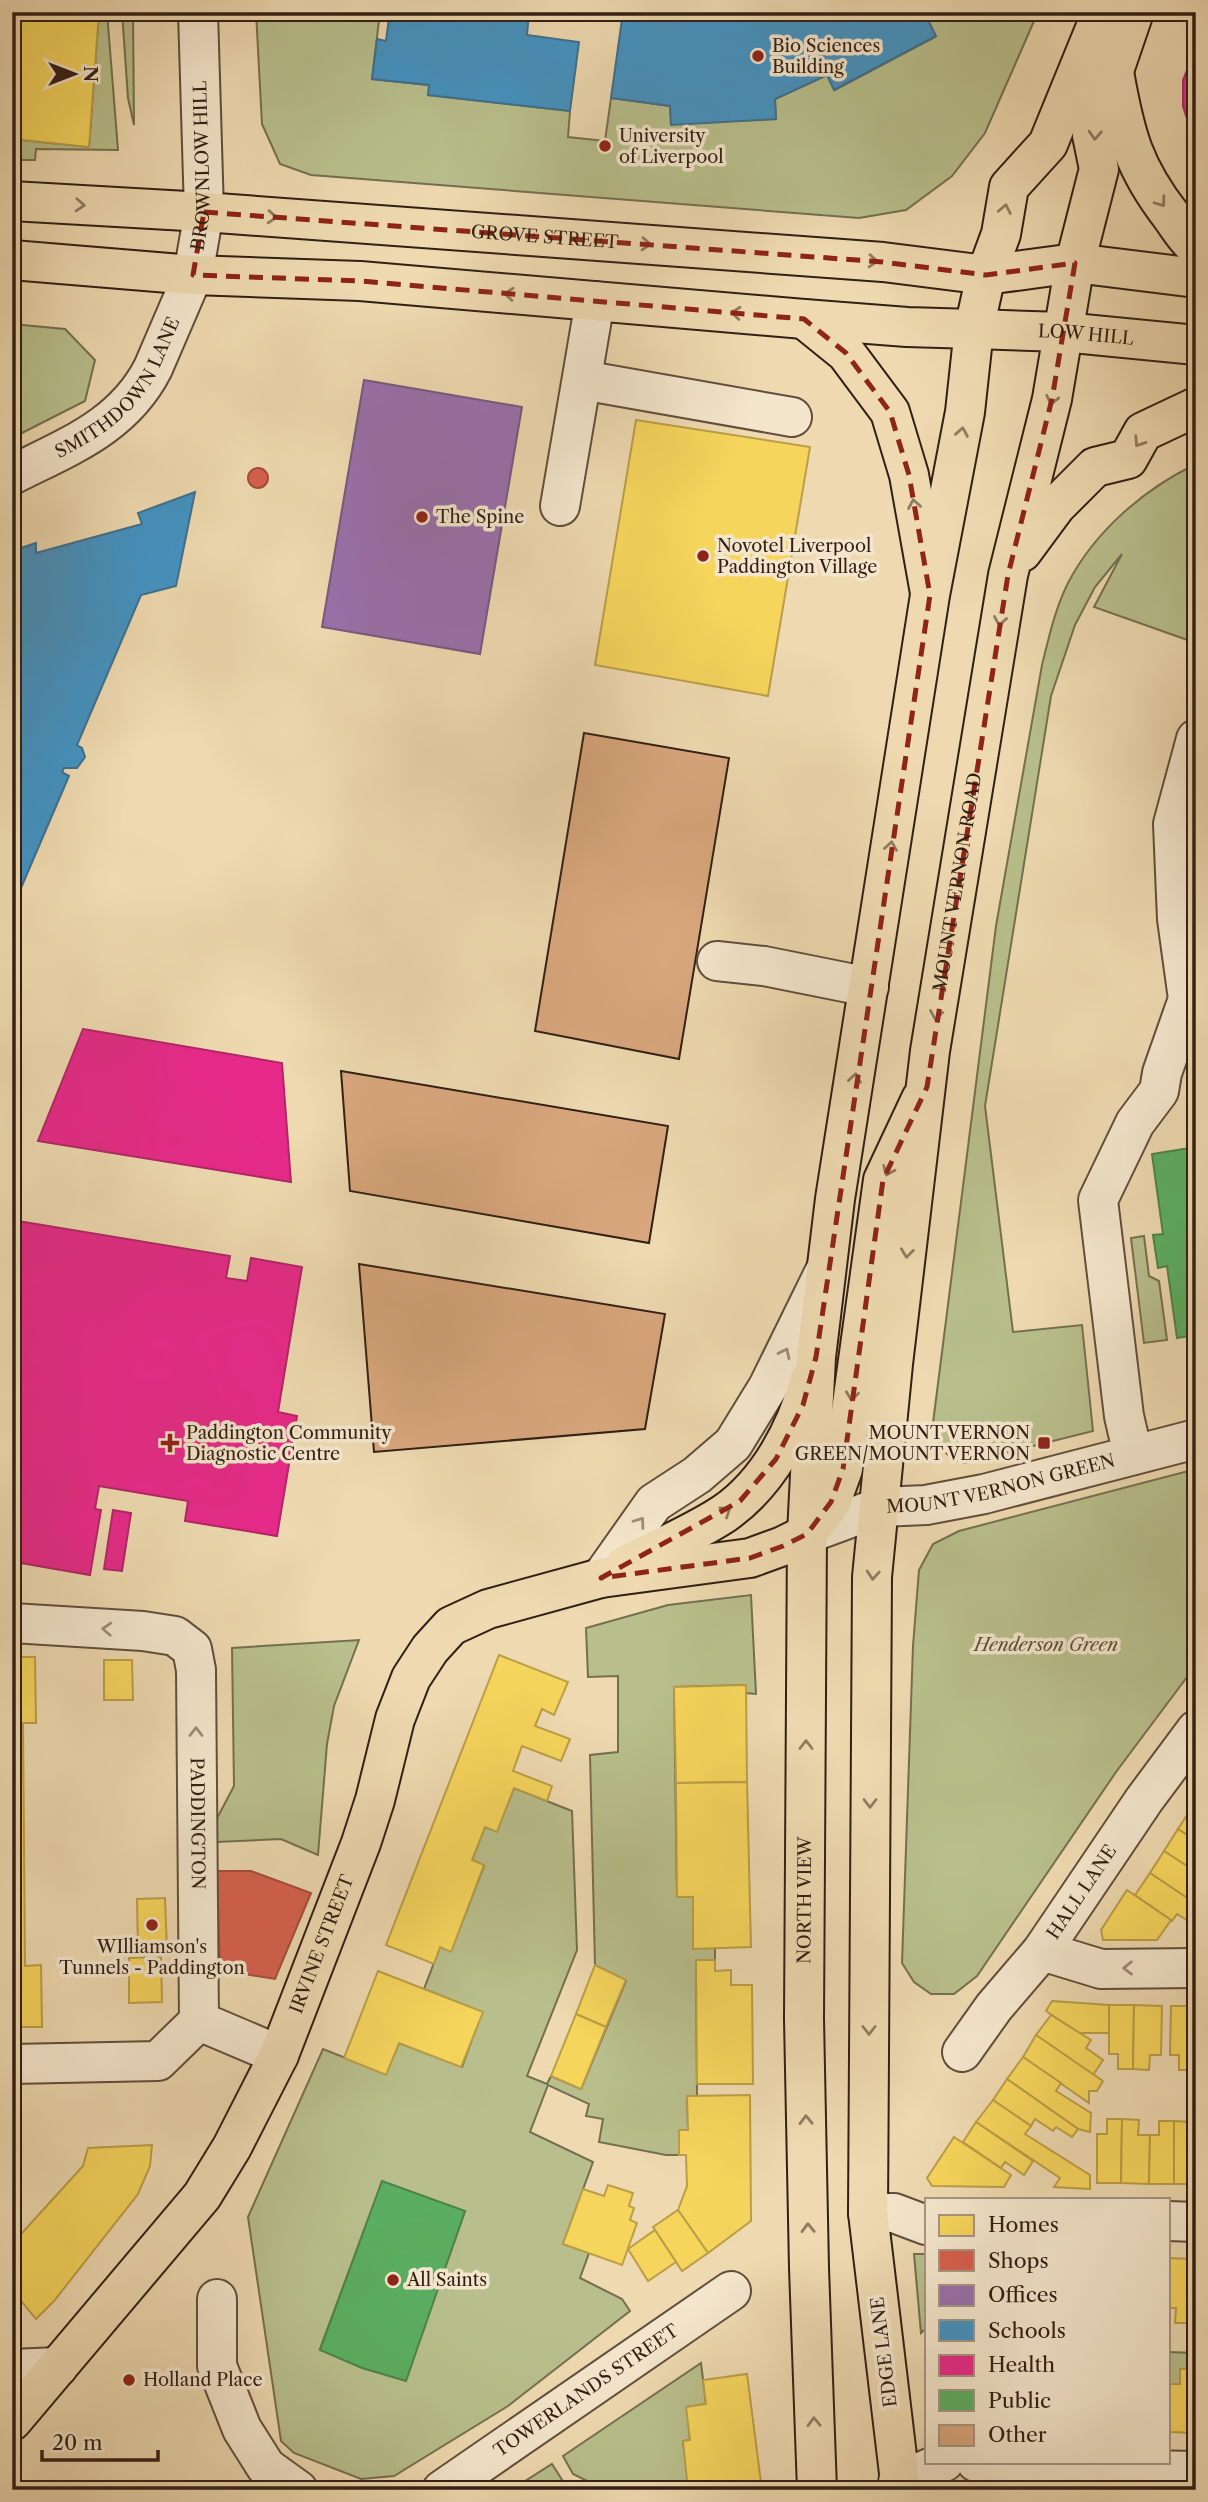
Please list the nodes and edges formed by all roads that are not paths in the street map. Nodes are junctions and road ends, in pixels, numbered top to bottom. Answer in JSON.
{"nodes":[{"id":1,"x":198,"y":12,"type":"edge"},
{"id":2,"x":1102,"y":12,"type":"edge"},
{"id":3,"x":1134,"y":12,"type":"edge"},
{"id":4,"x":1113,"y":70,"type":"junction"},
{"id":5,"x":12,"y":201,"type":"edge"},
{"id":6,"x":204,"y":212,"type":"junction"},
{"id":7,"x":1196,"y":247,"type":"edge"},
{"id":8,"x":12,"y":260,"type":"edge"},
{"id":9,"x":1075,"y":264,"type":"junction"},
{"id":10,"x":193,"y":275,"type":"junction"},
{"id":11,"x":986,"y":275,"type":"junction"},
{"id":12,"x":1196,"y":278,"type":"edge"},
{"id":13,"x":595,"y":301,"type":"junction"},
{"id":14,"x":804,"y":319,"type":"junction"},
{"id":15,"x":974,"y":329,"type":"junction"},
{"id":16,"x":1063,"y":332,"type":"junction"},
{"id":17,"x":1196,"y":345,"type":"edge"},
{"id":18,"x":582,"y":380,"type":"junction"},
{"id":19,"x":1196,"y":407,"type":"edge"},
{"id":20,"x":792,"y":417,"type":"dead end"},
{"id":21,"x":12,"y":475,"type":"edge"},
{"id":22,"x":560,"y":506,"type":"dead end"},
{"id":23,"x":1008,"y":575,"type":"junction"},
{"id":24,"x":930,"y":595,"type":"junction"},
{"id":25,"x":1196,"y":739,"type":"edge"},
{"id":26,"x":717,"y":961,"type":"dead end"},
{"id":27,"x":869,"y":988,"type":"junction"},
{"id":28,"x":927,"y":1087,"type":"junction"},
{"id":29,"x":827,"y":1267,"type":"junction"},
{"id":30,"x":816,"y":1357,"type":"junction"},
{"id":31,"x":1196,"y":1439,"type":"edge"},
{"id":32,"x":1133,"y":1455,"type":"junction"},
{"id":33,"x":880,"y":1507,"type":"junction"},
{"id":34,"x":807,"y":1534,"type":"junction"},
{"id":35,"x":601,"y":1578,"type":"junction"},
{"id":36,"x":12,"y":1623,"type":"edge"},
{"id":37,"x":1196,"y":1730,"type":"edge"},
{"id":38,"x":1042,"y":1951,"type":"junction"},
{"id":39,"x":1196,"y":1968,"type":"edge"},
{"id":40,"x":199,"y":2021,"type":"junction"},
{"id":41,"x":962,"y":2052,"type":"dead end"},
{"id":42,"x":279,"y":2055,"type":"junction"},
{"id":43,"x":12,"y":2064,"type":"edge"},
{"id":44,"x":868,"y":2213,"type":"junction"},
{"id":45,"x":1170,"y":2221,"type":"edge"},
{"id":46,"x":1196,"y":2222,"type":"edge"},
{"id":47,"x":925,"y":2225,"type":"edge"},
{"id":48,"x":731,"y":2291,"type":"dead end"},
{"id":49,"x":216,"y":2299,"type":"dead end"},
{"id":50,"x":58,"y":2367,"type":"junction"},
{"id":51,"x":12,"y":2368,"type":"edge"},
{"id":52,"x":12,"y":2421,"type":"edge"},
{"id":53,"x":939,"y":2464,"type":"edge"},
{"id":54,"x":980,"y":2464,"type":"edge"},
{"id":55,"x":1196,"y":2471,"type":"edge"},
{"id":56,"x":899,"y":2485,"type":"edge"},
{"id":57,"x":298,"y":2490,"type":"edge"},
{"id":58,"x":442,"y":2490,"type":"edge"},
{"id":59,"x":817,"y":2490,"type":"edge"}],
"edges":[{"from":1,"to":6,"type":"street","name":"BROWNLOW HILL"},
{"from":11,"to":2,"type":"main road","one_way":true},
{"from":3,"to":4,"type":"main road","name":"MOUNT VERNON ROAD"},
{"from":4,"to":7,"type":"main road","one_way":true},
{"from":4,"to":9,"type":"main road","name":"MOUNT VERNON ROAD","one_way":true},
{"from":5,"to":6,"type":"main road","name":"GROVE STREET","one_way":true},
{"from":6,"to":10,"type":"street","name":"BROWNLOW HILL"},
{"from":6,"to":11,"type":"main road","name":"GROVE STREET","one_way":true},
{"from":8,"to":10,"type":"main road"},
{"from":9,"to":11,"type":"main road","name":"GROVE STREET"},
{"from":9,"to":12,"type":"main road"},
{"from":9,"to":16,"type":"main road","name":"MOUNT VERNON ROAD"},
{"from":13,"to":10,"type":"main road","one_way":true},
{"from":10,"to":21,"type":"street","name":"SMITHDOWN LANE"},
{"from":11,"to":15,"type":"main road"},
{"from":14,"to":13,"type":"main road","one_way":true},
{"from":13,"to":18,"type":"street"},
{"from":14,"to":15,"type":"main road"},
{"from":24,"to":14,"type":"main road","one_way":true},
{"from":15,"to":16,"type":"main road","name":"LOW HILL"},
{"from":24,"to":15,"type":"main road","one_way":true},
{"from":16,"to":17,"type":"main road","name":"LOW HILL"},
{"from":16,"to":23,"type":"main road","name":"MOUNT VERNON ROAD","one_way":true},
{"from":18,"to":20,"type":"street"},
{"from":18,"to":22,"type":"street"},
{"from":19,"to":23,"type":"main road","one_way":true},
{"from":23,"to":28,"type":"main road","name":"MOUNT VERNON ROAD","one_way":true},
{"from":27,"to":24,"type":"main road","one_way":true},
{"from":25,"to":32,"type":"street"},
{"from":26,"to":27,"type":"street"},
{"from":29,"to":27,"type":"main road","one_way":true},
{"from":28,"to":33,"type":"main road","name":"MOUNT VERNON ROAD","one_way":true},
{"from":28,"to":34,"type":"main road","one_way":true},
{"from":29,"to":30,"type":"main road"},
{"from":35,"to":29,"type":"street","one_way":true},
{"from":30,"to":34,"type":"main road"},
{"from":35,"to":30,"type":"main road","one_way":true},
{"from":31,"to":32,"type":"street","name":"MOUNT VERNON GREEN"},
{"from":32,"to":33,"type":"street","name":"MOUNT VERNON GREEN"},
{"from":33,"to":34,"type":"street","name":"MOUNT VERNON GREEN"},
{"from":33,"to":44,"type":"main road","one_way":true},
{"from":34,"to":35,"type":"main road"},
{"from":59,"to":34,"type":"main road","name":"NORTH VIEW","one_way":true},
{"from":35,"to":42,"type":"main road","name":"IRVINE STREET"},
{"from":40,"to":36,"type":"street","name":"PADDINGTON","one_way":true},
{"from":37,"to":38,"type":"street","name":"HALL LANE"},
{"from":39,"to":38,"type":"street","one_way":true},
{"from":38,"to":41,"type":"street","name":"HALL LANE"},
{"from":40,"to":42,"type":"street"},
{"from":40,"to":43,"type":"street"},
{"from":42,"to":50,"type":"main road","name":"IRVINE STREET"},
{"from":44,"to":47,"type":"street"},
{"from":44,"to":56,"type":"main road","name":"EDGE LANE"},
{"from":45,"to":46,"type":"street"},
{"from":48,"to":58,"type":"street","name":"TOWERLANDS STREET"},
{"from":49,"to":57,"type":"street"},
{"from":50,"to":51,"type":"street"},
{"from":50,"to":52,"type":"main road","name":"IRVINE STREET"},
{"from":53,"to":56,"type":"street"},
{"from":54,"to":55,"type":"street"}]}
